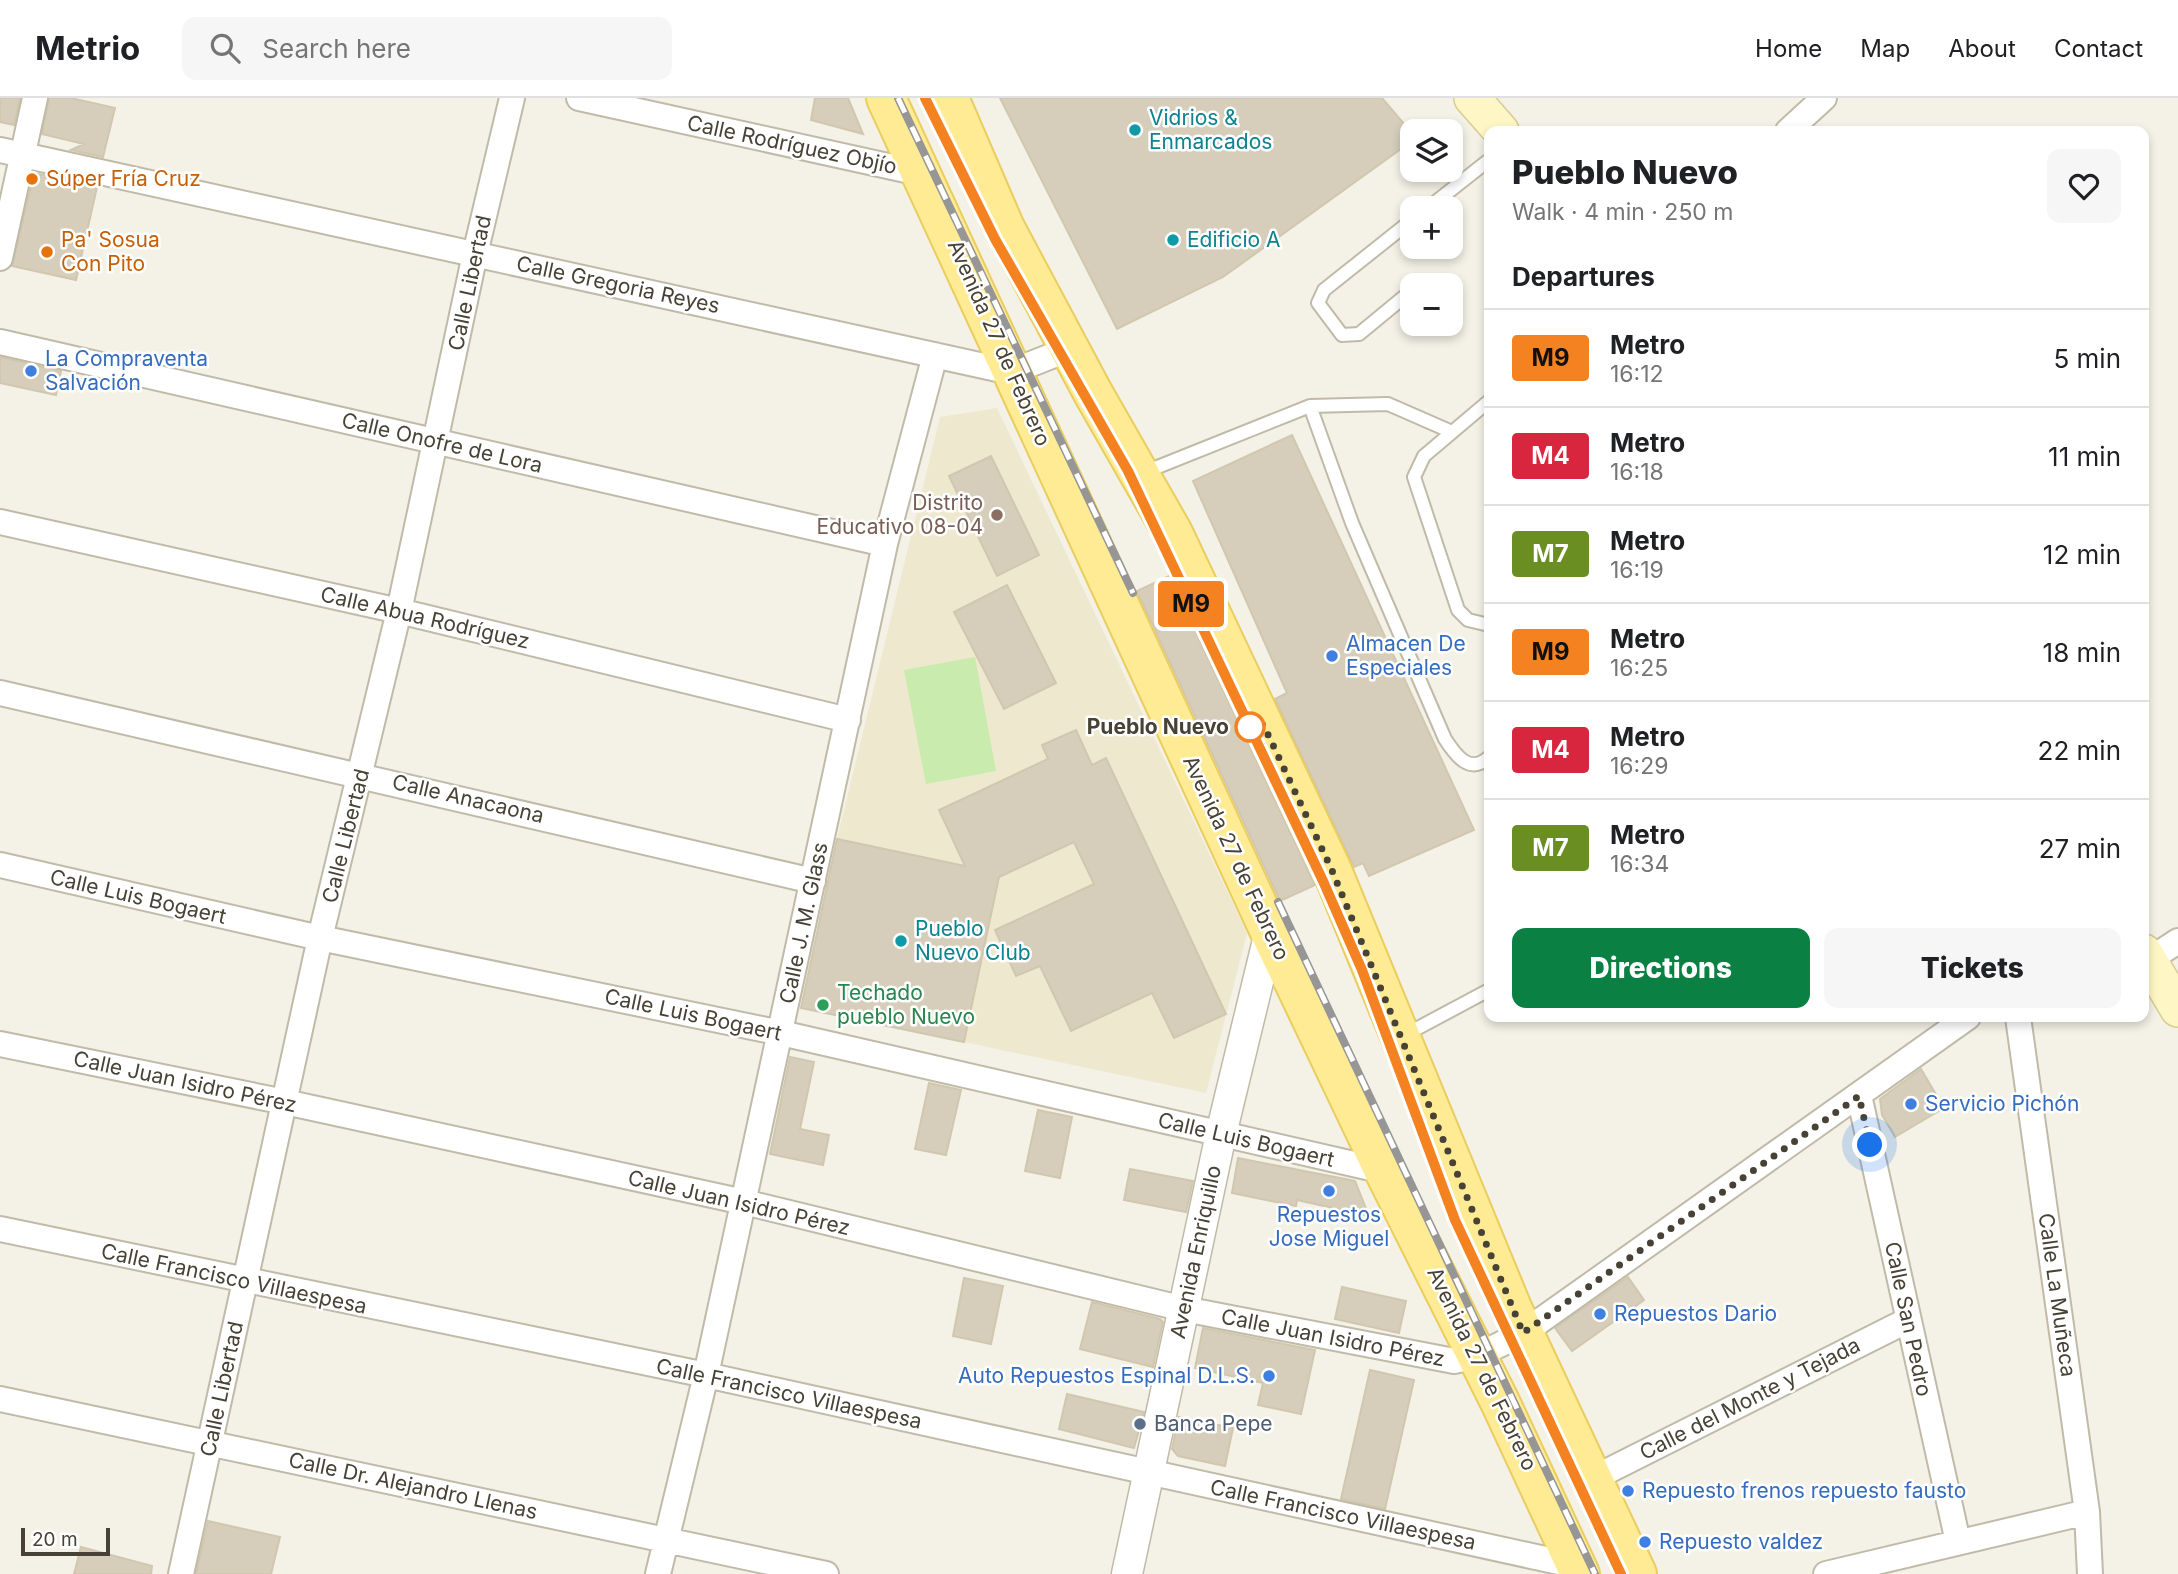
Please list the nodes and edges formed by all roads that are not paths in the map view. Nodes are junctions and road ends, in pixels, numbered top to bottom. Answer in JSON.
{"nodes":[{"id":1,"x":35,"y":98,"type":"edge"},
{"id":2,"x":512,"y":98,"type":"edge"},
{"id":3,"x":579,"y":98,"type":"edge"},
{"id":4,"x":886,"y":98,"type":"edge"},
{"id":5,"x":949,"y":98,"type":"edge"},
{"id":6,"x":1472,"y":98,"type":"edge"},
{"id":7,"x":1824,"y":98,"type":"edge"},
{"id":8,"x":1497,"y":126,"type":"edge"},
{"id":9,"x":1793,"y":126,"type":"edge"},
{"id":10,"x":11,"y":153,"type":"edge"},
{"id":11,"x":1484,"y":164,"type":"edge"},
{"id":12,"x":924,"y":174,"type":"junction"},
{"id":13,"x":1443,"y":196,"type":"edge"},
{"id":14,"x":1400,"y":230,"type":"edge"},
{"id":15,"x":475,"y":254,"type":"junction"},
{"id":16,"x":0,"y":258,"type":"edge"},
{"id":17,"x":1400,"y":300,"type":"edge"},
{"id":18,"x":0,"y":342,"type":"edge"},
{"id":19,"x":1069,"y":349,"type":"junction"},
{"id":20,"x":935,"y":355,"type":"junction"},
{"id":21,"x":1011,"y":372,"type":"junction"},
{"id":22,"x":1484,"y":405,"type":"edge"},
{"id":23,"x":1310,"y":406,"type":"junction"},
{"id":24,"x":1452,"y":432,"type":"junction"},
{"id":25,"x":437,"y":442,"type":"junction"},
{"id":26,"x":1140,"y":474,"type":"junction"},
{"id":27,"x":0,"y":522,"type":"edge"},
{"id":28,"x":885,"y":544,"type":"junction"},
{"id":29,"x":399,"y":611,"type":"junction"},
{"id":30,"x":1484,"y":624,"type":"edge"},
{"id":31,"x":0,"y":693,"type":"edge"},
{"id":32,"x":848,"y":720,"type":"junction"},
{"id":33,"x":1484,"y":760,"type":"edge"},
{"id":34,"x":362,"y":774,"type":"junction"},
{"id":35,"x":0,"y":865,"type":"edge"},
{"id":36,"x":813,"y":881,"type":"junction"},
{"id":37,"x":1270,"y":932,"type":"junction"},
{"id":38,"x":320,"y":938,"type":"junction"},
{"id":39,"x":2157,"y":951,"type":"edge"},
{"id":40,"x":1484,"y":993,"type":"edge"},
{"id":41,"x":2178,"y":1009,"type":"edge"},
{"id":42,"x":1961,"y":1022,"type":"edge"},
{"id":43,"x":2019,"y":1022,"type":"edge"},
{"id":44,"x":781,"y":1033,"type":"junction"},
{"id":45,"x":1400,"y":1038,"type":"junction"},
{"id":46,"x":0,"y":1044,"type":"edge"},
{"id":47,"x":1859,"y":1096,"type":"junction"},
{"id":48,"x":285,"y":1102,"type":"junction"},
{"id":49,"x":1221,"y":1135,"type":"junction"},
{"id":50,"x":1384,"y":1171,"type":"junction"},
{"id":51,"x":744,"y":1202,"type":"junction"},
{"id":52,"x":0,"y":1229,"type":"edge"},
{"id":53,"x":244,"y":1282,"type":"junction"},
{"id":54,"x":1184,"y":1309,"type":"junction"},
{"id":55,"x":1908,"y":1320,"type":"junction"},
{"id":56,"x":1523,"y":1333,"type":"junction"},
{"id":57,"x":1477,"y":1356,"type":"junction"},
{"id":58,"x":706,"y":1375,"type":"junction"},
{"id":59,"x":0,"y":1399,"type":"edge"},
{"id":60,"x":211,"y":1444,"type":"junction"},
{"id":61,"x":1149,"y":1472,"type":"junction"},
{"id":62,"x":1592,"y":1479,"type":"junction"},
{"id":63,"x":2087,"y":1512,"type":"junction"},
{"id":64,"x":666,"y":1540,"type":"junction"},
{"id":65,"x":1958,"y":1542,"type":"junction"},
{"id":66,"x":1578,"y":1570,"type":"edge"},
{"id":67,"x":181,"y":1574,"type":"edge"},
{"id":68,"x":658,"y":1574,"type":"edge"},
{"id":69,"x":826,"y":1574,"type":"edge"},
{"id":70,"x":1128,"y":1574,"type":"edge"},
{"id":71,"x":1637,"y":1574,"type":"edge"},
{"id":72,"x":1826,"y":1574,"type":"edge"},
{"id":73,"x":2090,"y":1574,"type":"edge"}],
"edges":[{"from":1,"to":10,"type":"street"},
{"from":2,"to":15,"type":"street","name":"Calle Libertad"},
{"from":3,"to":12,"type":"street","name":"Calle Rodríguez Objío"},
{"from":4,"to":12,"type":"main road","name":"Avenida 27 de Febrero"},
{"from":5,"to":19,"type":"main road"},
{"from":6,"to":8,"type":"main road"},
{"from":7,"to":9,"type":"street"},
{"from":10,"to":15,"type":"street","name":"Calle Gregoria Reyes"},
{"from":10,"to":16,"type":"street"},
{"from":11,"to":13,"type":"lane"},
{"from":12,"to":21,"type":"main road","name":"Avenida 27 de Febrero"},
{"from":14,"to":17,"type":"lane"},
{"from":15,"to":20,"type":"street","name":"Calle Gregoria Reyes"},
{"from":15,"to":25,"type":"street","name":"Calle Libertad"},
{"from":18,"to":25,"type":"street","name":"Calle Onofre de Lora"},
{"from":19,"to":21,"type":"street"},
{"from":19,"to":26,"type":"main road"},
{"from":20,"to":21,"type":"street","name":"Calle Gregoria Reyes"},
{"from":20,"to":28,"type":"street","name":"Calle J. M. Glass"},
{"from":21,"to":37,"type":"main road","name":"Avenida 27 de Febrero"},
{"from":22,"to":24,"type":"lane"},
{"from":23,"to":24,"type":"lane"},
{"from":23,"to":26,"type":"lane"},
{"from":23,"to":33,"type":"lane"},
{"from":24,"to":30,"type":"lane"},
{"from":25,"to":28,"type":"street","name":"Calle Onofre de Lora"},
{"from":25,"to":29,"type":"street","name":"Calle Libertad"},
{"from":26,"to":45,"type":"main road"},
{"from":27,"to":29,"type":"street","name":"Calle Abua Rodríguez"},
{"from":28,"to":32,"type":"street","name":"Calle J. M. Glass"},
{"from":29,"to":32,"type":"street","name":"Calle Abua Rodríguez"},
{"from":29,"to":34,"type":"street","name":"Calle Libertad"},
{"from":31,"to":34,"type":"street","name":"Calle Anacaona"},
{"from":32,"to":36,"type":"street","name":"Calle J. M. Glass"},
{"from":34,"to":36,"type":"street","name":"Calle Anacaona"},
{"from":34,"to":38,"type":"street","name":"Calle Libertad"},
{"from":35,"to":38,"type":"street","name":"Calle Luis Bogaert"},
{"from":36,"to":44,"type":"street","name":"Calle J. M. Glass"},
{"from":37,"to":49,"type":"street","name":"Avenida Enriquillo"},
{"from":37,"to":50,"type":"main road","name":"Avenida 27 de Febrero"},
{"from":38,"to":44,"type":"street","name":"Calle Luis Bogaert"},
{"from":38,"to":48,"type":"street","name":"Calle Libertad"},
{"from":39,"to":41,"type":"main road"},
{"from":40,"to":45,"type":"lane"},
{"from":42,"to":47,"type":"street"},
{"from":43,"to":63,"type":"street","name":"Calle La Muñeca"},
{"from":44,"to":49,"type":"street","name":"Calle Luis Bogaert"},
{"from":44,"to":51,"type":"street","name":"Calle J. M. Glass"},
{"from":45,"to":56,"type":"main road"},
{"from":46,"to":48,"type":"street","name":"Calle Juan Isidro Pérez"},
{"from":47,"to":55,"type":"street","name":"Calle San Pedro"},
{"from":47,"to":56,"type":"street"},
{"from":48,"to":51,"type":"street","name":"Calle Juan Isidro Pérez"},
{"from":48,"to":53,"type":"street","name":"Calle Libertad"},
{"from":49,"to":50,"type":"street","name":"Calle Luis Bogaert"},
{"from":49,"to":54,"type":"street","name":"Avenida Enriquillo"},
{"from":50,"to":57,"type":"main road","name":"Avenida 27 de Febrero"},
{"from":51,"to":54,"type":"street","name":"Calle Juan Isidro Pérez"},
{"from":51,"to":58,"type":"street","name":"Calle J. M. Glass"},
{"from":52,"to":53,"type":"street","name":"Calle Francisco Villaespesa"},
{"from":53,"to":58,"type":"street","name":"Calle Francisco Villaespesa"},
{"from":53,"to":60,"type":"street","name":"Calle Libertad"},
{"from":54,"to":57,"type":"street","name":"Calle Juan Isidro Pérez"},
{"from":54,"to":61,"type":"street","name":"Avenida Enriquillo"},
{"from":55,"to":62,"type":"street","name":"Calle del Monte y Tejada"},
{"from":55,"to":65,"type":"street","name":"Calle San Pedro"},
{"from":56,"to":57,"type":"street"},
{"from":56,"to":62,"type":"main road"},
{"from":57,"to":66,"type":"main road","name":"Avenida 27 de Febrero"},
{"from":58,"to":61,"type":"street","name":"Calle Francisco Villaespesa"},
{"from":58,"to":64,"type":"street","name":"Calle J. M. Glass"},
{"from":59,"to":60,"type":"street","name":"Calle Dr. Alejandro Llenas"},
{"from":60,"to":64,"type":"street","name":"Calle Dr. Alejandro Llenas"},
{"from":60,"to":67,"type":"street","name":"Calle Libertad"},
{"from":61,"to":66,"type":"street","name":"Calle Francisco Villaespesa"},
{"from":61,"to":70,"type":"street","name":"Avenida Enriquillo"},
{"from":62,"to":71,"type":"main road"},
{"from":63,"to":65,"type":"street"},
{"from":63,"to":73,"type":"street","name":"Calle La Muñeca"},
{"from":64,"to":68,"type":"street","name":"Calle J. M. Glass"},
{"from":64,"to":69,"type":"street","name":"Calle Dr. Alejandro Llenas"},
{"from":65,"to":72,"type":"street"}]}
